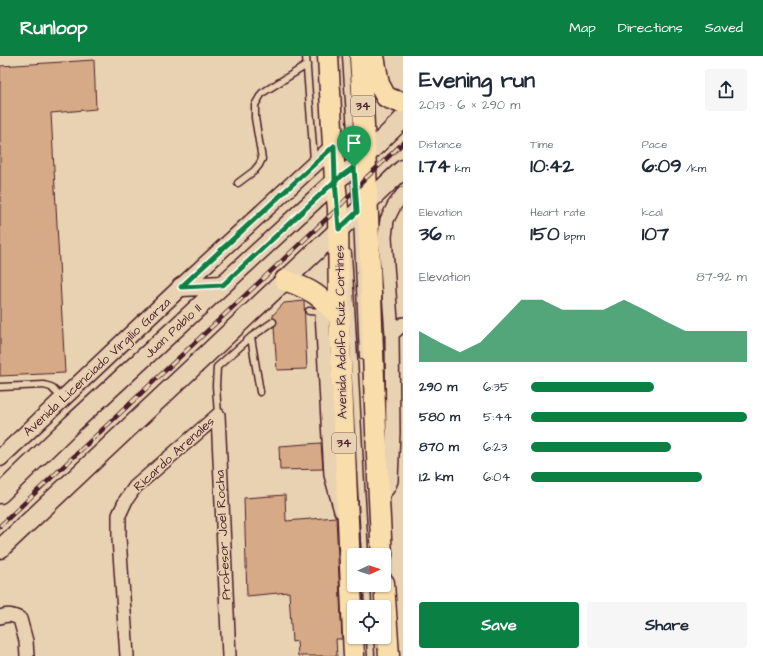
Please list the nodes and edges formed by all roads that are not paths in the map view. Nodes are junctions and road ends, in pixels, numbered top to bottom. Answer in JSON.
{"nodes":[{"id":1,"x":306,"y":56,"type":"edge"},
{"id":2,"x":328,"y":56,"type":"edge"},
{"id":3,"x":346,"y":56,"type":"edge"},
{"id":4,"x":360,"y":56,"type":"edge"},
{"id":5,"x":374,"y":56,"type":"edge"},
{"id":6,"x":307,"y":65,"type":"junction"},
{"id":7,"x":403,"y":102,"type":"edge"},
{"id":8,"x":403,"y":119,"type":"edge"},
{"id":9,"x":334,"y":146,"type":"junction"},
{"id":10,"x":315,"y":164,"type":"junction"},
{"id":11,"x":403,"y":169,"type":"edge"},
{"id":12,"x":348,"y":171,"type":"junction"},
{"id":13,"x":238,"y":183,"type":"dead end"},
{"id":14,"x":403,"y":194,"type":"edge"},
{"id":15,"x":350,"y":222,"type":"junction"},
{"id":16,"x":285,"y":280,"type":"junction"},
{"id":17,"x":223,"y":285,"type":"junction"},
{"id":18,"x":181,"y":287,"type":"junction"},
{"id":19,"x":324,"y":310,"type":"junction"},
{"id":20,"x":273,"y":322,"type":"dead end"},
{"id":21,"x":403,"y":324,"type":"edge"},
{"id":22,"x":392,"y":334,"type":"junction"},
{"id":23,"x":251,"y":337,"type":"junction"},
{"id":24,"x":364,"y":362,"type":"dead end"},
{"id":25,"x":0,"y":387,"type":"edge"},
{"id":26,"x":260,"y":392,"type":"dead end"},
{"id":27,"x":63,"y":398,"type":"junction"},
{"id":28,"x":218,"y":415,"type":"junction"},
{"id":29,"x":72,"y":424,"type":"junction"},
{"id":30,"x":0,"y":458,"type":"edge"},
{"id":31,"x":0,"y":476,"type":"edge"},
{"id":32,"x":0,"y":494,"type":"edge"},
{"id":33,"x":378,"y":495,"type":"junction"},
{"id":34,"x":365,"y":548,"type":"edge"},
{"id":35,"x":382,"y":548,"type":"edge"},
{"id":36,"x":0,"y":549,"type":"edge"},
{"id":37,"x":384,"y":592,"type":"edge"},
{"id":38,"x":0,"y":617,"type":"edge"},
{"id":39,"x":370,"y":644,"type":"edge"},
{"id":40,"x":26,"y":656,"type":"edge"},
{"id":41,"x":127,"y":656,"type":"edge"},
{"id":42,"x":229,"y":656,"type":"edge"},
{"id":43,"x":354,"y":656,"type":"edge"},
{"id":44,"x":371,"y":656,"type":"edge"},
{"id":45,"x":388,"y":656,"type":"edge"}],
"edges":[{"from":1,"to":6,"type":"lane"},
{"from":2,"to":9,"type":"main road","name":"Avenida Adolfo Ruíz Cortines","number":"34"},
{"from":3,"to":12,"type":"lane"},
{"from":4,"to":12,"type":"main road","name":"Avenida Adolfo Ruíz Cortines","number":"34"},
{"from":5,"to":7,"type":"main road"},
{"from":6,"to":10,"type":"lane"},
{"from":6,"to":13,"type":"lane"},
{"from":8,"to":12,"type":"main road","name":"Juan Pablo II"},
{"from":9,"to":10,"type":"street","name":"Avenida Licenciado Virgilio Garza"},
{"from":9,"to":12,"type":"main road","name":"Avenida Adolfo Ruíz Cortines","number":"34"},
{"from":10,"to":18,"type":"street","name":"Avenida Licenciado Virgilio Garza"},
{"from":11,"to":15,"type":"main road"},
{"from":12,"to":15,"type":"main road","name":"Avenida Adolfo Ruíz Cortines","number":"34"},
{"from":12,"to":15,"type":"main road","name":"Avenida Adolfo Ruíz Cortines","number":"34"},
{"from":12,"to":17,"type":"main road","name":"Juan Pablo II"},
{"from":14,"to":22,"type":"street"},
{"from":15,"to":16,"type":"main road"},
{"from":15,"to":19,"type":"main road","name":"Avenida Adolfo Ruíz Cortines","number":"34"},
{"from":15,"to":24,"type":"lane"},
{"from":15,"to":33,"type":"main road","name":"Avenida Adolfo Ruíz Cortines","number":"34"},
{"from":15,"to":34,"type":"lane"},
{"from":16,"to":19,"type":"main road"},
{"from":16,"to":36,"type":"main road"},
{"from":17,"to":18,"type":"main road"},
{"from":17,"to":29,"type":"main road","name":"Juan Pablo II"},
{"from":18,"to":27,"type":"street","name":"Avenida Licenciado Virgilio Garza"},
{"from":19,"to":43,"type":"main road","name":"Avenida Adolfo Ruíz Cortines","number":"34"},
{"from":20,"to":23,"type":"lane"},
{"from":21,"to":22,"type":"street"},
{"from":22,"to":33,"type":"street"},
{"from":23,"to":26,"type":"lane"},
{"from":23,"to":28,"type":"lane"},
{"from":25,"to":27,"type":"lane"},
{"from":27,"to":30,"type":"street","name":"Avenida Licenciado Virgilio Garza"},
{"from":28,"to":41,"type":"street","name":"Ricardo Arenales"},
{"from":28,"to":42,"type":"street","name":"Profesor Joel Rocha"},
{"from":29,"to":31,"type":"main road"},
{"from":29,"to":32,"type":"main road","name":"Juan Pablo II"},
{"from":33,"to":35,"type":"main road","name":"Avenida Adolfo Ruíz Cortines","number":"34"},
{"from":37,"to":45,"type":"main road"},
{"from":38,"to":40,"type":"street"},
{"from":39,"to":44,"type":"lane"}]}
